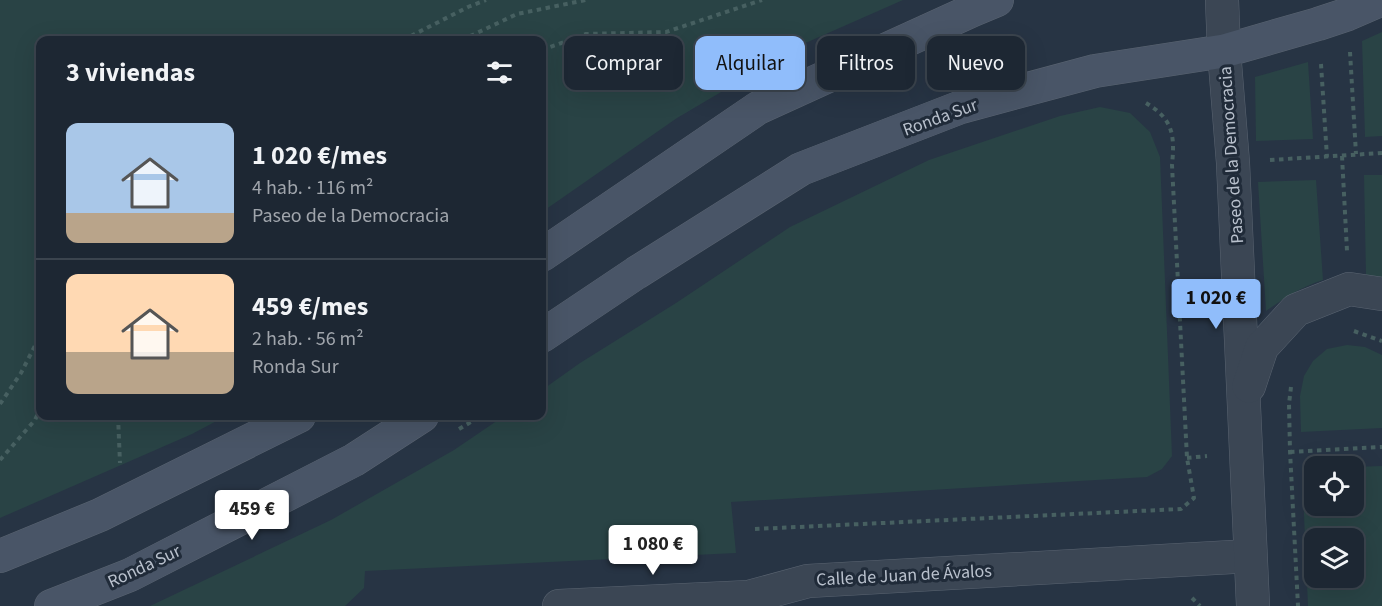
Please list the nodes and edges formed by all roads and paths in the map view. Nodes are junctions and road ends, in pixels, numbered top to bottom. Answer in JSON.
{"nodes":[{"id":1,"x":486,"y":0,"type":"edge"},
{"id":2,"x":586,"y":0,"type":"edge"},
{"id":3,"x":762,"y":0,"type":"edge"},
{"id":4,"x":997,"y":0,"type":"edge"},
{"id":5,"x":1222,"y":0,"type":"edge"},
{"id":6,"x":1380,"y":0,"type":"edge"},
{"id":7,"x":1333,"y":19,"type":"junction"},
{"id":8,"x":411,"y":36,"type":"edge"},
{"id":9,"x":470,"y":36,"type":"edge"},
{"id":10,"x":546,"y":49,"type":"edge"},
{"id":11,"x":1224,"y":51,"type":"junction"},
{"id":12,"x":1139,"y":99,"type":"dead end"},
{"id":13,"x":1382,"y":153,"type":"edge"},
{"id":14,"x":1356,"y":154,"type":"junction"},
{"id":15,"x":1342,"y":156,"type":"junction"},
{"id":16,"x":1327,"y":157,"type":"junction"},
{"id":17,"x":1233,"y":163,"type":"junction"},
{"id":18,"x":546,"y":252,"type":"edge"},
{"id":19,"x":1350,"y":289,"type":"junction"},
{"id":20,"x":1382,"y":294,"type":"edge"},
{"id":21,"x":546,"y":333,"type":"edge"},
{"id":22,"x":1382,"y":341,"type":"edge"},
{"id":23,"x":36,"y":344,"type":"edge"},
{"id":24,"x":1292,"y":380,"type":"dead end"},
{"id":25,"x":1245,"y":403,"type":"junction"},
{"id":26,"x":0,"y":405,"type":"edge"},
{"id":27,"x":36,"y":418,"type":"edge"},
{"id":28,"x":118,"y":420,"type":"edge"},
{"id":29,"x":291,"y":420,"type":"edge"},
{"id":30,"x":416,"y":420,"type":"edge"},
{"id":31,"x":0,"y":460,"type":"edge"},
{"id":32,"x":120,"y":468,"type":"dead end"},
{"id":33,"x":755,"y":529,"type":"dead end"},
{"id":34,"x":0,"y":556,"type":"edge"},
{"id":35,"x":1250,"y":556,"type":"junction"},
{"id":36,"x":51,"y":606,"type":"edge"},
{"id":37,"x":559,"y":606,"type":"edge"},
{"id":38,"x":1253,"y":606,"type":"edge"},
{"id":39,"x":1298,"y":606,"type":"edge"}],
"edges":[{"from":1,"to":8,"type":"path"},
{"from":2,"to":9,"type":"path"},
{"from":3,"to":10,"type":"path"},
{"from":4,"to":18,"type":"main road"},
{"from":5,"to":11,"type":"street","name":"Paseo de la Democracia"},
{"from":6,"to":7,"type":"main road","name":"Ronda Sur"},
{"from":7,"to":11,"type":"main road","name":"Ronda Sur"},
{"from":7,"to":14,"type":"path"},
{"from":7,"to":16,"type":"path"},
{"from":11,"to":17,"type":"street","name":"Paseo de la Democracia"},
{"from":11,"to":21,"type":"main road","name":"Ronda Sur"},
{"from":12,"to":33,"type":"path"},
{"from":13,"to":14,"type":"path"},
{"from":14,"to":15,"type":"path"},
{"from":15,"to":16,"type":"path"},
{"from":15,"to":19,"type":"path"},
{"from":16,"to":17,"type":"path"},
{"from":17,"to":25,"type":"street","name":"Paseo de la Democracia"},
{"from":19,"to":20,"type":"street"},
{"from":19,"to":22,"type":"path"},
{"from":19,"to":25,"type":"street","name":"Paseo de la Democracia"},
{"from":23,"to":26,"type":"path"},
{"from":24,"to":39,"type":"path"},
{"from":25,"to":35,"type":"street","name":"Paseo de la Democracia"},
{"from":27,"to":31,"type":"path"},
{"from":28,"to":32,"type":"path"},
{"from":29,"to":34,"type":"main road"},
{"from":30,"to":36,"type":"main road","name":"Ronda Sur"},
{"from":35,"to":37,"type":"street","name":"Calle de Juan de Ávalos"},
{"from":35,"to":38,"type":"street","name":"Paseo de la Democracia"}]}
